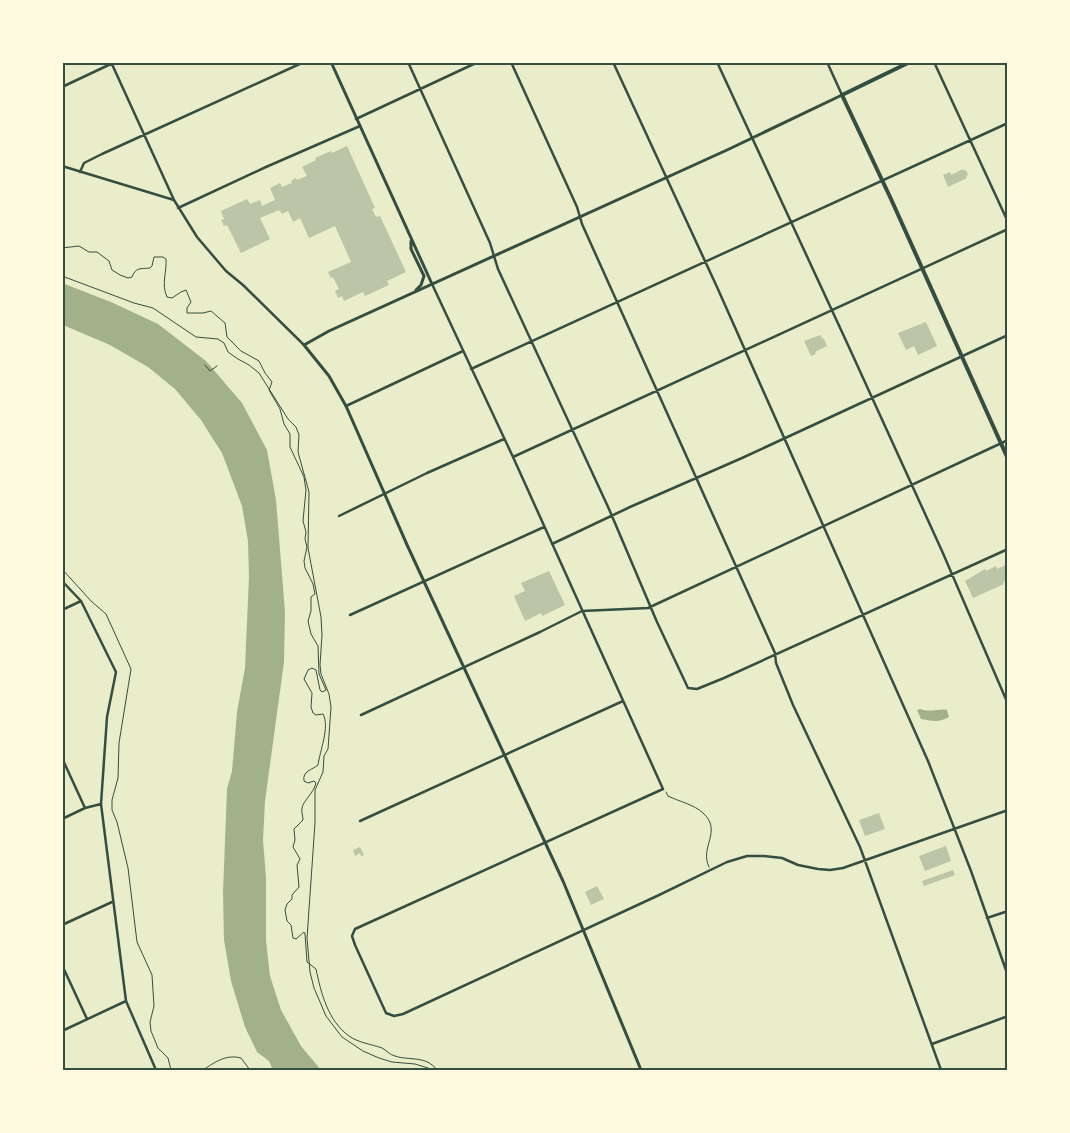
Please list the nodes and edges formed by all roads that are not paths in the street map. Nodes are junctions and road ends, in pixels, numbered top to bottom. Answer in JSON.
{"nodes":[{"id":1,"x":304,"y":62,"type":"edge"},
{"id":2,"x":331,"y":62,"type":"edge"},
{"id":3,"x":408,"y":62,"type":"edge"},
{"id":4,"x":478,"y":62,"type":"edge"},
{"id":5,"x":510,"y":62,"type":"edge"},
{"id":6,"x":613,"y":62,"type":"edge"},
{"id":7,"x":717,"y":62,"type":"edge"},
{"id":8,"x":826,"y":62,"type":"edge"},
{"id":9,"x":910,"y":62,"type":"edge"},
{"id":10,"x":934,"y":62,"type":"edge"},
{"id":11,"x":113,"y":63,"type":"edge"},
{"id":12,"x":62,"y":87,"type":"edge"},
{"id":13,"x":420,"y":89,"type":"junction"},
{"id":14,"x":842,"y":95,"type":"junction"},
{"id":15,"x":356,"y":119,"type":"junction"},
{"id":16,"x":1008,"y":123,"type":"edge"},
{"id":17,"x":360,"y":126,"type":"junction"},
{"id":18,"x":145,"y":135,"type":"junction"},
{"id":19,"x":752,"y":138,"type":"junction"},
{"id":20,"x":970,"y":140,"type":"junction"},
{"id":21,"x":62,"y":166,"type":"edge"},
{"id":22,"x":80,"y":172,"type":"junction"},
{"id":23,"x":665,"y":177,"type":"junction"},
{"id":24,"x":882,"y":181,"type":"junction"},
{"id":25,"x":174,"y":200,"type":"junction"},
{"id":26,"x":178,"y":208,"type":"junction"},
{"id":27,"x":578,"y":217,"type":"junction"},
{"id":28,"x":1008,"y":222,"type":"edge"},
{"id":29,"x":791,"y":223,"type":"junction"},
{"id":30,"x":1008,"y":229,"type":"edge"},
{"id":31,"x":410,"y":238,"type":"junction"},
{"id":32,"x":494,"y":256,"type":"junction"},
{"id":33,"x":705,"y":262,"type":"junction"},
{"id":34,"x":922,"y":268,"type":"junction"},
{"id":35,"x":432,"y":284,"type":"junction"},
{"id":36,"x":414,"y":292,"type":"junction"},
{"id":37,"x":617,"y":302,"type":"junction"},
{"id":38,"x":832,"y":309,"type":"junction"},
{"id":39,"x":1008,"y":335,"type":"edge"},
{"id":40,"x":531,"y":342,"type":"junction"},
{"id":41,"x":304,"y":345,"type":"junction"},
{"id":42,"x":744,"y":350,"type":"junction"},
{"id":43,"x":463,"y":351,"type":"junction"},
{"id":44,"x":961,"y":356,"type":"junction"},
{"id":45,"x":471,"y":369,"type":"junction"},
{"id":46,"x":657,"y":391,"type":"junction"},
{"id":47,"x":872,"y":398,"type":"junction"},
{"id":48,"x":346,"y":406,"type":"junction"},
{"id":49,"x":572,"y":430,"type":"junction"},
{"id":50,"x":504,"y":439,"type":"junction"},
{"id":51,"x":783,"y":439,"type":"junction"},
{"id":52,"x":1008,"y":440,"type":"edge"},
{"id":53,"x":1001,"y":444,"type":"junction"},
{"id":54,"x":513,"y":457,"type":"junction"},
{"id":55,"x":1008,"y":459,"type":"edge"},
{"id":56,"x":696,"y":478,"type":"junction"},
{"id":57,"x":911,"y":485,"type":"junction"},
{"id":58,"x":384,"y":494,"type":"junction"},
{"id":59,"x":338,"y":516,"type":"dead end"},
{"id":60,"x":612,"y":516,"type":"junction"},
{"id":61,"x":544,"y":526,"type":"junction"},
{"id":62,"x":822,"y":526,"type":"junction"},
{"id":63,"x":552,"y":544,"type":"junction"},
{"id":64,"x":1008,"y":549,"type":"edge"},
{"id":65,"x":736,"y":566,"type":"junction"},
{"id":66,"x":951,"y":574,"type":"junction"},
{"id":67,"x":62,"y":581,"type":"edge"},
{"id":68,"x":424,"y":581,"type":"junction"},
{"id":69,"x":81,"y":601,"type":"junction"},
{"id":70,"x":650,"y":607,"type":"junction"},
{"id":71,"x":62,"y":610,"type":"edge"},
{"id":72,"x":582,"y":611,"type":"junction"},
{"id":73,"x":350,"y":615,"type":"dead end"},
{"id":74,"x":862,"y":615,"type":"junction"},
{"id":75,"x":775,"y":653,"type":"junction"},
{"id":76,"x":464,"y":667,"type":"junction"},
{"id":77,"x":623,"y":701,"type":"junction"},
{"id":78,"x":1008,"y":704,"type":"edge"},
{"id":79,"x":361,"y":715,"type":"dead end"},
{"id":80,"x":505,"y":754,"type":"junction"},
{"id":81,"x":62,"y":758,"type":"edge"},
{"id":82,"x":101,"y":804,"type":"junction"},
{"id":83,"x":85,"y":808,"type":"junction"},
{"id":84,"x":1008,"y":810,"type":"edge"},
{"id":85,"x":62,"y":819,"type":"edge"},
{"id":86,"x":360,"y":821,"type":"dead end"},
{"id":87,"x":954,"y":829,"type":"junction"},
{"id":88,"x":545,"y":842,"type":"junction"},
{"id":89,"x":865,"y":860,"type":"junction"},
{"id":90,"x":112,"y":902,"type":"junction"},
{"id":91,"x":1008,"y":911,"type":"edge"},
{"id":92,"x":987,"y":918,"type":"junction"},
{"id":93,"x":62,"y":925,"type":"edge"},
{"id":94,"x":584,"y":930,"type":"junction"},
{"id":95,"x":62,"y":965,"type":"edge"},
{"id":96,"x":1008,"y":976,"type":"edge"},
{"id":97,"x":126,"y":1001,"type":"junction"},
{"id":98,"x":1008,"y":1016,"type":"edge"},
{"id":99,"x":87,"y":1019,"type":"junction"},
{"id":100,"x":62,"y":1031,"type":"edge"},
{"id":101,"x":932,"y":1044,"type":"junction"},
{"id":102,"x":156,"y":1070,"type":"edge"},
{"id":103,"x":641,"y":1070,"type":"edge"},
{"id":104,"x":942,"y":1070,"type":"edge"}],
"edges":[{"from":1,"to":18,"type":"street"},
{"from":2,"to":15,"type":"street"},
{"from":3,"to":13,"type":"street"},
{"from":4,"to":13,"type":"street"},
{"from":5,"to":27,"type":"street"},
{"from":6,"to":23,"type":"street"},
{"from":7,"to":19,"type":"street"},
{"from":8,"to":14,"type":"street"},
{"from":9,"to":14,"type":"main road"},
{"from":10,"to":20,"type":"street"},
{"from":11,"to":12,"type":"street"},
{"from":11,"to":18,"type":"street"},
{"from":13,"to":15,"type":"street"},
{"from":13,"to":32,"type":"street"},
{"from":14,"to":19,"type":"street"},
{"from":14,"to":24,"type":"main road"},
{"from":15,"to":17,"type":"street"},
{"from":16,"to":20,"type":"street"},
{"from":17,"to":26,"type":"street"},
{"from":17,"to":31,"type":"street"},
{"from":18,"to":22,"type":"street"},
{"from":18,"to":25,"type":"street"},
{"from":19,"to":23,"type":"street"},
{"from":19,"to":29,"type":"street"},
{"from":20,"to":24,"type":"street"},
{"from":20,"to":28,"type":"street"},
{"from":21,"to":22,"type":"street"},
{"from":22,"to":25,"type":"street"},
{"from":23,"to":27,"type":"street"},
{"from":23,"to":33,"type":"street"},
{"from":24,"to":29,"type":"street"},
{"from":24,"to":34,"type":"main road"},
{"from":25,"to":26,"type":"street"},
{"from":26,"to":41,"type":"street"},
{"from":27,"to":32,"type":"street"},
{"from":27,"to":37,"type":"street"},
{"from":29,"to":33,"type":"street"},
{"from":29,"to":38,"type":"street"},
{"from":30,"to":34,"type":"street"},
{"from":31,"to":35,"type":"street"},
{"from":31,"to":36,"type":"street"},
{"from":32,"to":35,"type":"street"},
{"from":32,"to":40,"type":"street"},
{"from":33,"to":37,"type":"street"},
{"from":33,"to":42,"type":"street"},
{"from":34,"to":38,"type":"street"},
{"from":34,"to":44,"type":"main road"},
{"from":35,"to":36,"type":"street"},
{"from":35,"to":43,"type":"street"},
{"from":36,"to":41,"type":"street"},
{"from":37,"to":40,"type":"street"},
{"from":37,"to":46,"type":"street"},
{"from":38,"to":42,"type":"street"},
{"from":38,"to":47,"type":"street"},
{"from":39,"to":44,"type":"street"},
{"from":40,"to":45,"type":"street"},
{"from":40,"to":49,"type":"street"},
{"from":41,"to":48,"type":"street"},
{"from":42,"to":46,"type":"street"},
{"from":42,"to":51,"type":"street"},
{"from":43,"to":45,"type":"street"},
{"from":43,"to":48,"type":"street"},
{"from":44,"to":47,"type":"street"},
{"from":44,"to":53,"type":"main road"},
{"from":45,"to":50,"type":"street"},
{"from":46,"to":49,"type":"street"},
{"from":46,"to":56,"type":"street"},
{"from":47,"to":51,"type":"street"},
{"from":47,"to":57,"type":"street"},
{"from":48,"to":58,"type":"street"},
{"from":49,"to":54,"type":"street"},
{"from":49,"to":60,"type":"street"},
{"from":50,"to":54,"type":"street"},
{"from":50,"to":58,"type":"street"},
{"from":51,"to":56,"type":"street"},
{"from":51,"to":62,"type":"street"},
{"from":52,"to":53,"type":"street"},
{"from":53,"to":55,"type":"main road"},
{"from":53,"to":57,"type":"street"},
{"from":54,"to":61,"type":"street"},
{"from":56,"to":60,"type":"street"},
{"from":56,"to":65,"type":"street"},
{"from":57,"to":62,"type":"street"},
{"from":57,"to":66,"type":"street"},
{"from":58,"to":59,"type":"street"},
{"from":58,"to":68,"type":"street"},
{"from":60,"to":63,"type":"street"},
{"from":60,"to":70,"type":"street"},
{"from":61,"to":63,"type":"street"},
{"from":61,"to":68,"type":"street"},
{"from":62,"to":65,"type":"street"},
{"from":62,"to":74,"type":"street"},
{"from":63,"to":72,"type":"street"},
{"from":64,"to":66,"type":"street"},
{"from":65,"to":70,"type":"street"},
{"from":65,"to":75,"type":"street"},
{"from":66,"to":74,"type":"street"},
{"from":66,"to":78,"type":"street"},
{"from":67,"to":69,"type":"street"},
{"from":68,"to":73,"type":"street"},
{"from":68,"to":76,"type":"street"},
{"from":69,"to":71,"type":"street"},
{"from":69,"to":82,"type":"street"},
{"from":70,"to":72,"type":"street"},
{"from":70,"to":75,"type":"street"},
{"from":72,"to":76,"type":"street"},
{"from":72,"to":77,"type":"street"},
{"from":74,"to":75,"type":"street"},
{"from":74,"to":87,"type":"street"},
{"from":75,"to":89,"type":"street"},
{"from":76,"to":79,"type":"street"},
{"from":76,"to":80,"type":"street"},
{"from":77,"to":80,"type":"street"},
{"from":77,"to":88,"type":"street"},
{"from":80,"to":86,"type":"street"},
{"from":80,"to":88,"type":"street"},
{"from":81,"to":83,"type":"street"},
{"from":82,"to":83,"type":"street"},
{"from":82,"to":90,"type":"street"},
{"from":83,"to":85,"type":"street"},
{"from":84,"to":87,"type":"street"},
{"from":87,"to":89,"type":"street"},
{"from":87,"to":92,"type":"street"},
{"from":88,"to":94,"type":"street"},
{"from":88,"to":94,"type":"street"},
{"from":89,"to":94,"type":"street"},
{"from":89,"to":101,"type":"street"},
{"from":90,"to":93,"type":"street"},
{"from":90,"to":97,"type":"street"},
{"from":91,"to":92,"type":"street"},
{"from":92,"to":96,"type":"street"},
{"from":94,"to":103,"type":"street"},
{"from":95,"to":99,"type":"street"},
{"from":97,"to":99,"type":"street"},
{"from":97,"to":102,"type":"street"},
{"from":98,"to":101,"type":"street"},
{"from":99,"to":100,"type":"street"},
{"from":101,"to":104,"type":"street"}]}
